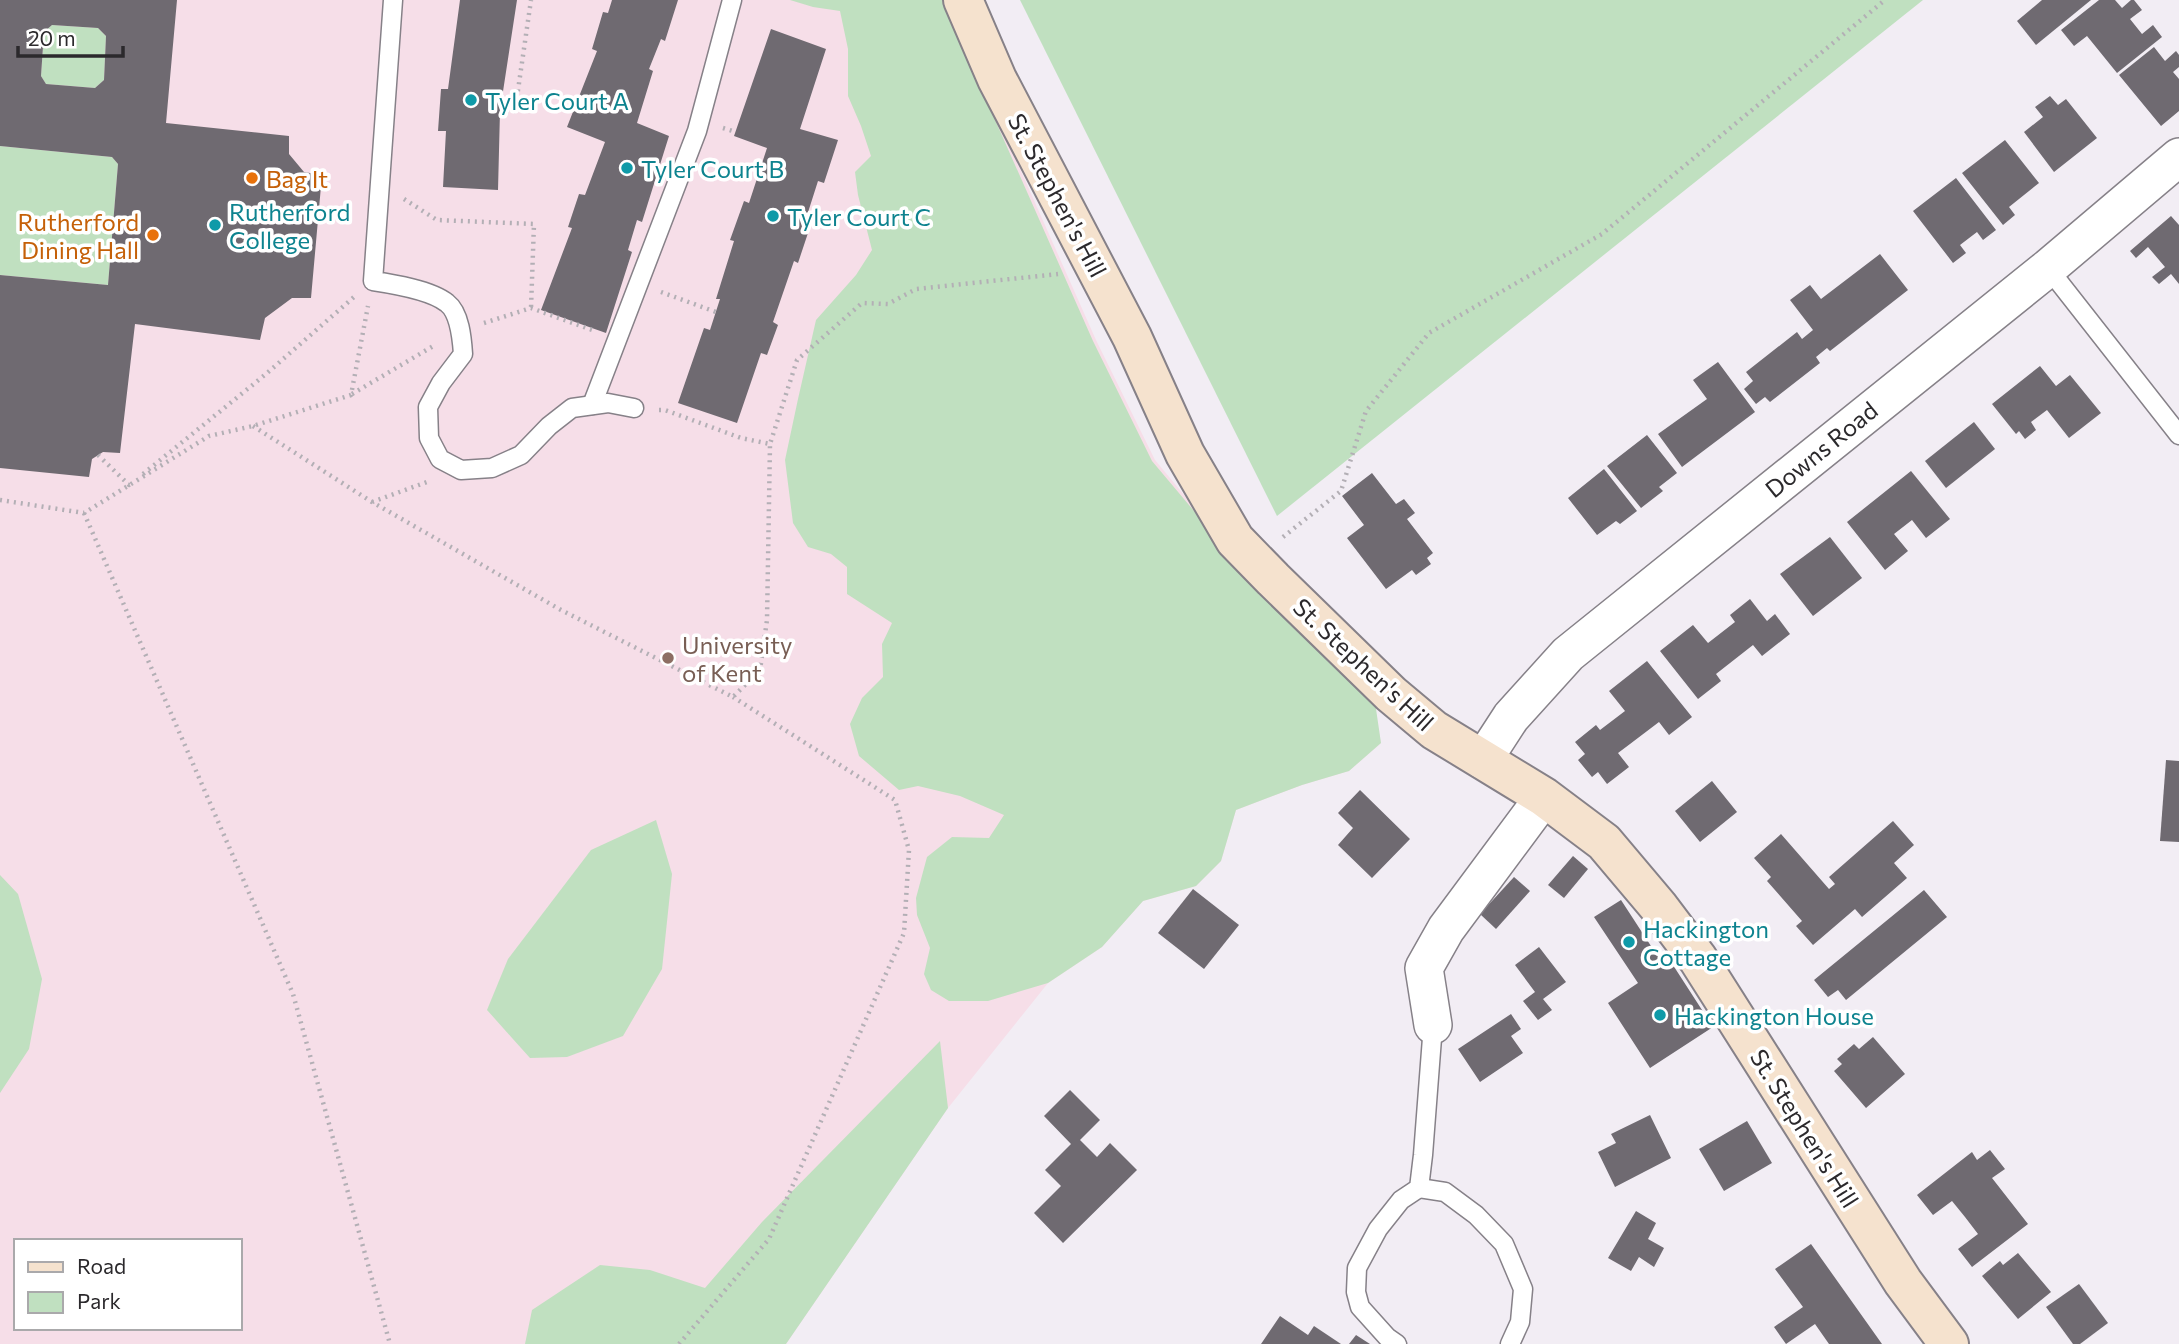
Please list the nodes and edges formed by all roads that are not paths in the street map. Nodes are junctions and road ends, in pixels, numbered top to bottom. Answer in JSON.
{"nodes":[{"id":1,"x":393,"y":0,"type":"edge"},
{"id":2,"x":732,"y":0,"type":"edge"},
{"id":3,"x":963,"y":0,"type":"edge"},
{"id":4,"x":2179,"y":157,"type":"edge"},
{"id":5,"x":2048,"y":268,"type":"junction"},
{"id":6,"x":592,"y":405,"type":"junction"},
{"id":7,"x":634,"y":408,"type":"dead end"},
{"id":8,"x":2179,"y":435,"type":"edge"},
{"id":9,"x":1483,"y":760,"type":"junction"},
{"id":10,"x":1544,"y":797,"type":"junction"},
{"id":11,"x":1433,"y":1025,"type":"joint"},
{"id":12,"x":1419,"y":1188,"type":"junction"},
{"id":13,"x":1397,"y":1344,"type":"edge"},
{"id":14,"x":1510,"y":1344,"type":"edge"},
{"id":15,"x":1949,"y":1344,"type":"edge"}],
"edges":[{"from":1,"to":6,"type":"lane"},
{"from":2,"to":6,"type":"lane"},
{"from":3,"to":9,"type":"street","name":"St. Stephen's Hill"},
{"from":4,"to":5,"type":"street","name":"Downs Road"},
{"from":5,"to":8,"type":"lane"},
{"from":5,"to":9,"type":"street","name":"Downs Road"},
{"from":6,"to":7,"type":"lane"},
{"from":9,"to":10,"type":"street","name":"St. Stephen's Hill"},
{"from":10,"to":11,"type":"street"},
{"from":10,"to":15,"type":"street","name":"St. Stephen's Hill"},
{"from":11,"to":12,"type":"lane"},
{"from":12,"to":13,"type":"lane"},
{"from":12,"to":14,"type":"lane"}]}
